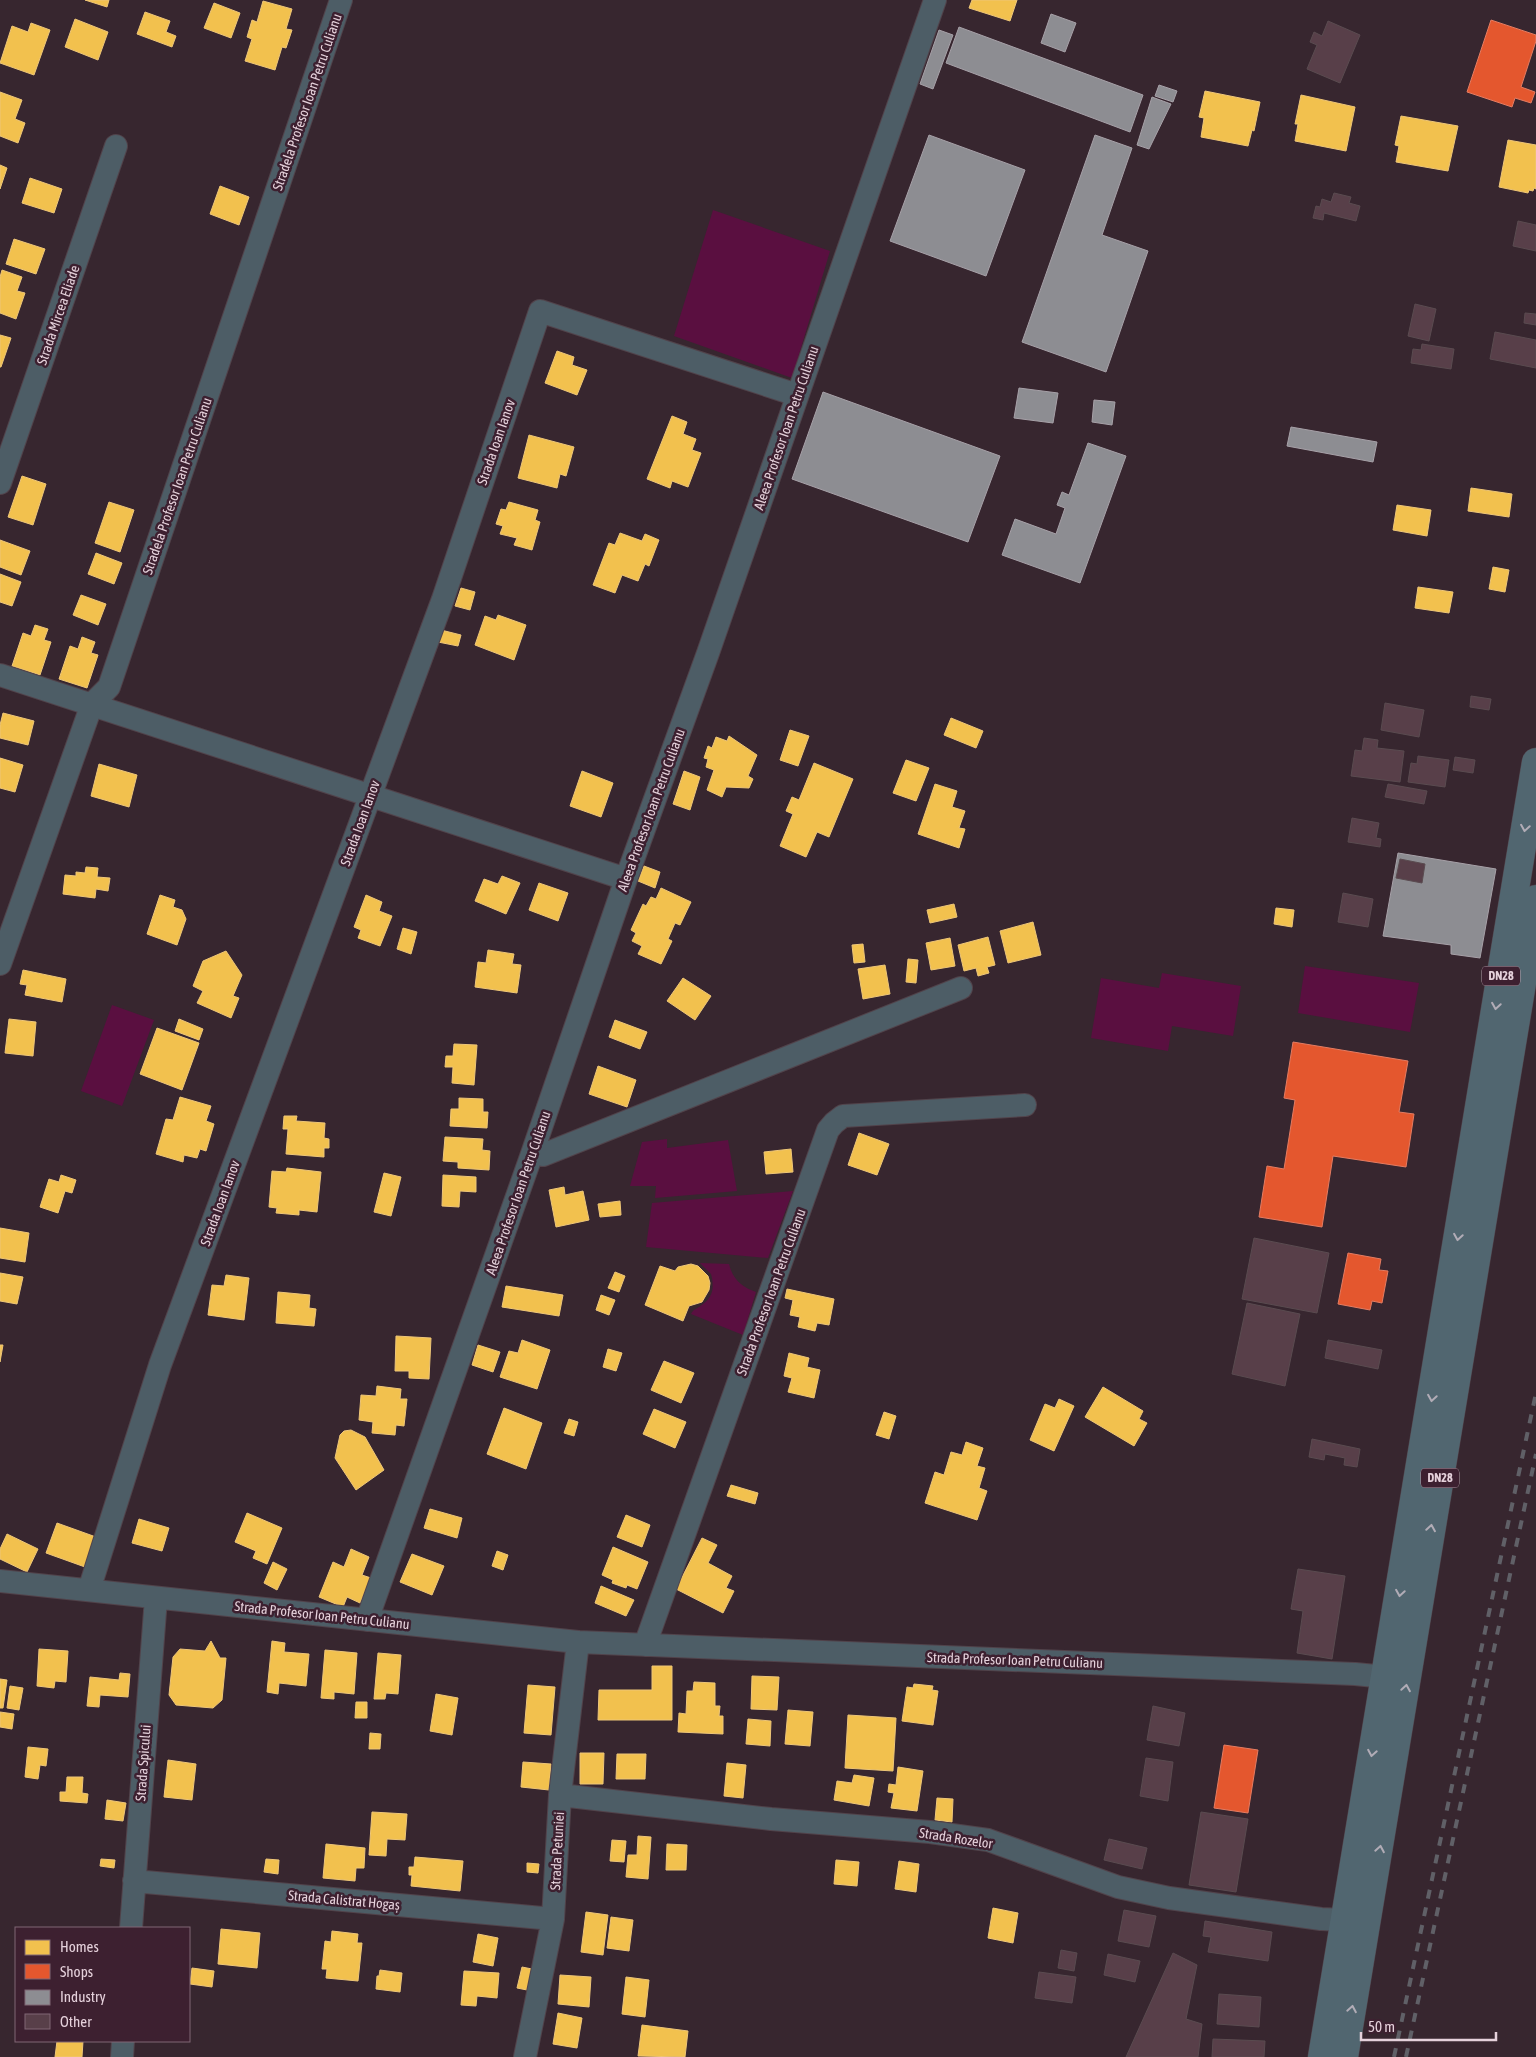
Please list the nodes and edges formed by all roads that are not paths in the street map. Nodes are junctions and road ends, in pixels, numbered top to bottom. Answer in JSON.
{"nodes":[{"id":1,"x":341,"y":0,"type":"edge"},
{"id":2,"x":935,"y":0,"type":"edge"},
{"id":3,"x":116,"y":146,"type":"dead end"},
{"id":4,"x":798,"y":395,"type":"junction"},
{"id":5,"x":0,"y":483,"type":"edge"},
{"id":6,"x":0,"y":675,"type":"edge"},
{"id":7,"x":92,"y":704,"type":"junction"},
{"id":8,"x":1536,"y":762,"type":"edge"},
{"id":9,"x":370,"y":795,"type":"junction"},
{"id":10,"x":626,"y":879,"type":"junction"},
{"id":11,"x":1536,"y":899,"type":"edge"},
{"id":12,"x":0,"y":964,"type":"edge"},
{"id":13,"x":961,"y":988,"type":"dead end"},
{"id":14,"x":1025,"y":1105,"type":"dead end"},
{"id":15,"x":533,"y":1151,"type":"junction"},
{"id":16,"x":0,"y":1582,"type":"edge"},
{"id":17,"x":89,"y":1590,"type":"junction"},
{"id":18,"x":156,"y":1598,"type":"junction"},
{"id":19,"x":367,"y":1620,"type":"junction"},
{"id":20,"x":578,"y":1642,"type":"junction"},
{"id":21,"x":645,"y":1645,"type":"junction"},
{"id":22,"x":1386,"y":1677,"type":"junction"},
{"id":23,"x":560,"y":1794,"type":"junction"},
{"id":24,"x":134,"y":1881,"type":"junction"},
{"id":25,"x":553,"y":1919,"type":"junction"},
{"id":26,"x":1345,"y":1920,"type":"junction"},
{"id":27,"x":131,"y":1927,"type":"edge"},
{"id":28,"x":123,"y":2042,"type":"edge"},
{"id":29,"x":122,"y":2057,"type":"edge"},
{"id":30,"x":525,"y":2057,"type":"edge"},
{"id":31,"x":1322,"y":2057,"type":"edge"},
{"id":32,"x":1344,"y":2057,"type":"edge"}],
"edges":[{"from":1,"to":7,"type":"street","name":"Stradela Profesor Ioan Petru Culianu"},
{"from":2,"to":4,"type":"street","name":"Aleea Profesor Ioan Petru Culianu"},
{"from":3,"to":5,"type":"street","name":"Strada Mircea Eliade"},
{"from":4,"to":9,"type":"street","name":"Strada Ioan Ianov"},
{"from":4,"to":10,"type":"street","name":"Aleea Profesor Ioan Petru Culianu"},
{"from":6,"to":7,"type":"street"},
{"from":7,"to":9,"type":"street"},
{"from":7,"to":12,"type":"street","name":"Stradela Profesor Ioan Petru Culianu"},
{"from":8,"to":22,"type":"highway","number":"DN28","one_way":true},
{"from":9,"to":10,"type":"street"},
{"from":9,"to":17,"type":"street","name":"Strada Ioan Ianov"},
{"from":10,"to":15,"type":"street","name":"Aleea Profesor Ioan Petru Culianu"},
{"from":32,"to":11,"type":"highway","number":"DN28","one_way":true},
{"from":13,"to":15,"type":"street"},
{"from":14,"to":21,"type":"street","name":"Strada Profesor Ioan Petru Culianu"},
{"from":15,"to":19,"type":"street","name":"Aleea Profesor Ioan Petru Culianu"},
{"from":16,"to":17,"type":"street","name":"Strada Profesor Ioan Petru Culianu"},
{"from":17,"to":18,"type":"street","name":"Strada Profesor Ioan Petru Culianu"},
{"from":18,"to":19,"type":"street","name":"Strada Profesor Ioan Petru Culianu"},
{"from":18,"to":24,"type":"street","name":"Strada Spicului"},
{"from":19,"to":20,"type":"street","name":"Strada Profesor Ioan Petru Culianu"},
{"from":20,"to":21,"type":"street","name":"Strada Profesor Ioan Petru Culianu"},
{"from":20,"to":23,"type":"street","name":"Strada Petuniei"},
{"from":21,"to":22,"type":"street","name":"Strada Profesor Ioan Petru Culianu"},
{"from":22,"to":26,"type":"highway","number":"DN28","one_way":true},
{"from":23,"to":25,"type":"street","name":"Strada Petuniei"},
{"from":23,"to":26,"type":"street","name":"Strada Rozelor"},
{"from":24,"to":25,"type":"street","name":"Strada Calistrat Hogaș"},
{"from":24,"to":27,"type":"street","name":"Strada Spicului"},
{"from":25,"to":30,"type":"street","name":"Strada Petuniei"},
{"from":26,"to":31,"type":"highway","number":"DN28"},
{"from":28,"to":29,"type":"street"}]}
